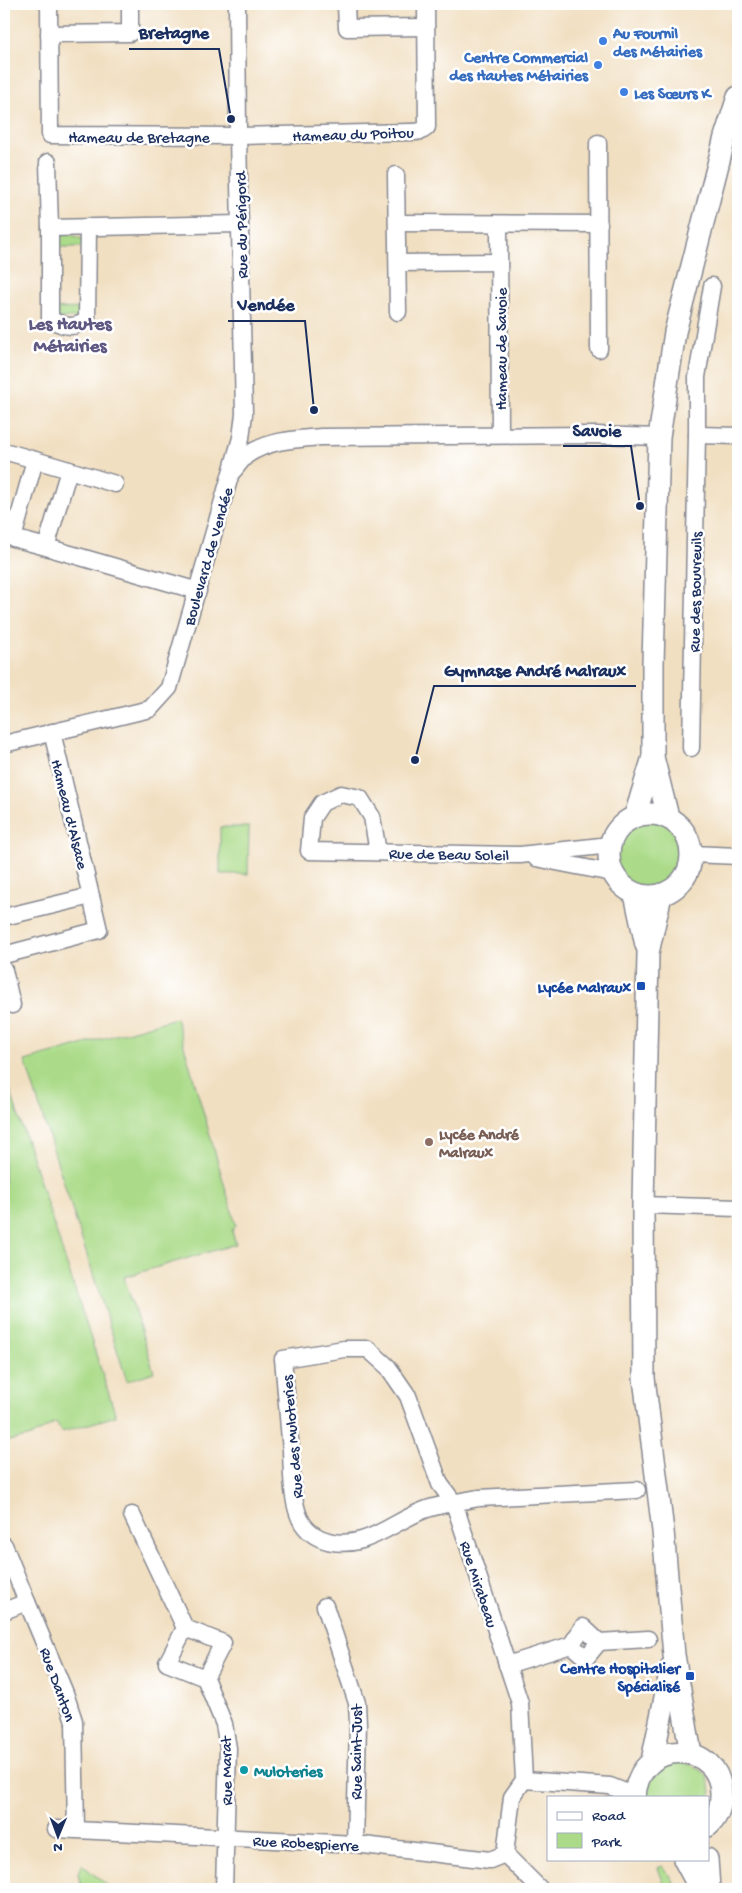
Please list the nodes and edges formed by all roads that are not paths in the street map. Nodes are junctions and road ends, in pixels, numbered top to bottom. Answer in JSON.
{"nodes":[{"id":1,"x":49,"y":4,"type":"edge"},
{"id":2,"x":130,"y":4,"type":"edge"},
{"id":3,"x":237,"y":4,"type":"edge"},
{"id":4,"x":346,"y":4,"type":"edge"},
{"id":5,"x":426,"y":4,"type":"edge"},
{"id":6,"x":426,"y":27,"type":"junction"},
{"id":7,"x":49,"y":34,"type":"junction"},
{"id":8,"x":738,"y":97,"type":"edge"},
{"id":9,"x":238,"y":136,"type":"junction"},
{"id":10,"x":598,"y":143,"type":"dead end"},
{"id":11,"x":48,"y":162,"type":"dead end"},
{"id":12,"x":396,"y":175,"type":"dead end"},
{"id":13,"x":397,"y":223,"type":"junction"},
{"id":14,"x":240,"y":224,"type":"junction"},
{"id":15,"x":499,"y":224,"type":"junction"},
{"id":16,"x":599,"y":224,"type":"junction"},
{"id":17,"x":88,"y":227,"type":"junction"},
{"id":18,"x":50,"y":228,"type":"junction"},
{"id":19,"x":499,"y":262,"type":"junction"},
{"id":20,"x":398,"y":263,"type":"junction"},
{"id":21,"x":712,"y":286,"type":"dead end"},
{"id":22,"x":398,"y":312,"type":"dead end"},
{"id":23,"x":599,"y":350,"type":"dead end"},
{"id":24,"x":500,"y":435,"type":"junction"},
{"id":25,"x":697,"y":435,"type":"junction"},
{"id":26,"x":738,"y":436,"type":"edge"},
{"id":27,"x":659,"y":437,"type":"junction"},
{"id":28,"x":4,"y":451,"type":"edge"},
{"id":29,"x":34,"y":460,"type":"junction"},
{"id":30,"x":69,"y":470,"type":"junction"},
{"id":31,"x":230,"y":475,"type":"junction"},
{"id":32,"x":115,"y":484,"type":"dead end"},
{"id":33,"x":46,"y":548,"type":"junction"},
{"id":34,"x":198,"y":592,"type":"junction"},
{"id":35,"x":52,"y":732,"type":"junction"},
{"id":36,"x":4,"y":744,"type":"edge"},
{"id":37,"x":691,"y":748,"type":"dead end"},
{"id":38,"x":653,"y":757,"type":"junction"},
{"id":39,"x":635,"y":816,"type":"junction"},
{"id":40,"x":668,"y":817,"type":"junction"},
{"id":41,"x":610,"y":845,"type":"junction"},
{"id":42,"x":378,"y":852,"type":"junction"},
{"id":43,"x":692,"y":854,"type":"junction"},
{"id":44,"x":520,"y":855,"type":"junction"},
{"id":45,"x":738,"y":856,"type":"edge"},
{"id":46,"x":612,"y":872,"type":"junction"},
{"id":47,"x":636,"y":894,"type":"junction"},
{"id":48,"x":661,"y":895,"type":"junction"},
{"id":49,"x":91,"y":896,"type":"junction"},
{"id":50,"x":4,"y":917,"type":"edge"},
{"id":51,"x":648,"y":953,"type":"junction"},
{"id":52,"x":4,"y":956,"type":"edge"},
{"id":53,"x":4,"y":970,"type":"edge"},
{"id":54,"x":12,"y":1005,"type":"dead end"},
{"id":55,"x":643,"y":1206,"type":"junction"},
{"id":56,"x":738,"y":1208,"type":"edge"},
{"id":57,"x":637,"y":1490,"type":"dead end"},
{"id":58,"x":454,"y":1502,"type":"junction"},
{"id":59,"x":132,"y":1515,"type":"dead end"},
{"id":60,"x":4,"y":1545,"type":"edge"},
{"id":61,"x":26,"y":1602,"type":"junction"},
{"id":62,"x":325,"y":1606,"type":"dead end"},
{"id":63,"x":4,"y":1611,"type":"edge"},
{"id":64,"x":185,"y":1628,"type":"junction"},
{"id":65,"x":648,"y":1639,"type":"dead end"},
{"id":66,"x":599,"y":1642,"type":"junction"},
{"id":67,"x":571,"y":1645,"type":"junction"},
{"id":68,"x":674,"y":1656,"type":"junction"},
{"id":69,"x":507,"y":1665,"type":"junction"},
{"id":70,"x":205,"y":1678,"type":"junction"},
{"id":71,"x":691,"y":1754,"type":"junction"},
{"id":72,"x":652,"y":1760,"type":"junction"},
{"id":73,"x":524,"y":1780,"type":"junction"},
{"id":74,"x":635,"y":1796,"type":"edge"},
{"id":75,"x":710,"y":1823,"type":"edge"},
{"id":76,"x":56,"y":1828,"type":"dead end"},
{"id":77,"x":76,"y":1829,"type":"junction"},
{"id":78,"x":226,"y":1837,"type":"junction"},
{"id":79,"x":355,"y":1844,"type":"junction"},
{"id":80,"x":505,"y":1854,"type":"junction"},
{"id":81,"x":685,"y":1860,"type":"edge"},
{"id":82,"x":707,"y":1860,"type":"edge"},
{"id":83,"x":224,"y":1889,"type":"edge"},
{"id":84,"x":540,"y":1889,"type":"edge"},
{"id":85,"x":700,"y":1889,"type":"edge"},
{"id":86,"x":708,"y":1889,"type":"edge"}],
"edges":[{"from":1,"to":7,"type":"street","name":"Hameau de Bretagne"},
{"from":2,"to":7,"type":"street"},
{"from":3,"to":9,"type":"street","name":"Rue du Périgord"},
{"from":4,"to":6,"type":"street"},
{"from":5,"to":6,"type":"street","name":"Hameau du Poitou"},
{"from":6,"to":9,"type":"street","name":"Hameau du Poitou"},
{"from":7,"to":9,"type":"street","name":"Hameau de Bretagne"},
{"from":8,"to":27,"type":"street"},
{"from":9,"to":14,"type":"street","name":"Rue du Périgord"},
{"from":10,"to":16,"type":"street"},
{"from":11,"to":18,"type":"street"},
{"from":12,"to":13,"type":"street"},
{"from":13,"to":15,"type":"street"},
{"from":13,"to":20,"type":"street"},
{"from":14,"to":17,"type":"street"},
{"from":14,"to":31,"type":"street","name":"Rue du Périgord"},
{"from":15,"to":16,"type":"street"},
{"from":15,"to":19,"type":"street","name":"Hameau de Savoie"},
{"from":16,"to":23,"type":"street"},
{"from":17,"to":18,"type":"street"},
{"from":17,"to":18,"type":"street"},
{"from":19,"to":20,"type":"street"},
{"from":19,"to":24,"type":"street","name":"Hameau de Savoie"},
{"from":20,"to":22,"type":"street"},
{"from":21,"to":25,"type":"street","name":"Rue des Bouvreuils"},
{"from":24,"to":27,"type":"street","name":"Boulevard de Vendée"},
{"from":24,"to":31,"type":"street","name":"Boulevard de Vendée"},
{"from":25,"to":26,"type":"street"},
{"from":25,"to":37,"type":"street","name":"Rue des Bouvreuils"},
{"from":27,"to":38,"type":"street"},
{"from":28,"to":29,"type":"street"},
{"from":29,"to":30,"type":"street"},
{"from":29,"to":33,"type":"street"},
{"from":30,"to":32,"type":"street"},
{"from":30,"to":33,"type":"street"},
{"from":31,"to":34,"type":"street","name":"Boulevard de Vendée"},
{"from":33,"to":34,"type":"street"},
{"from":34,"to":35,"type":"street","name":"Boulevard de Vendée"},
{"from":35,"to":36,"type":"street","name":"Boulevard de Vendée"},
{"from":35,"to":49,"type":"street","name":"Hameau d'Alsace"},
{"from":38,"to":39,"type":"street"},
{"from":38,"to":40,"type":"street"},
{"from":39,"to":40,"type":"street"},
{"from":39,"to":41,"type":"street"},
{"from":40,"to":43,"type":"street"},
{"from":41,"to":44,"type":"street","name":"Rue de Beau Soleil"},
{"from":41,"to":46,"type":"street"},
{"from":42,"to":42,"type":"street","name":"Rue de Beau Soleil"},
{"from":42,"to":44,"type":"street","name":"Rue de Beau Soleil"},
{"from":43,"to":45,"type":"street"},
{"from":43,"to":48,"type":"street"},
{"from":44,"to":46,"type":"street","name":"Rue de Beau Soleil"},
{"from":46,"to":47,"type":"street"},
{"from":47,"to":48,"type":"street"},
{"from":47,"to":51,"type":"street"},
{"from":48,"to":51,"type":"street"},
{"from":49,"to":50,"type":"street"},
{"from":49,"to":52,"type":"street","name":"Hameau d'Alsace"},
{"from":51,"to":55,"type":"street"},
{"from":53,"to":54,"type":"street"},
{"from":55,"to":56,"type":"street"},
{"from":55,"to":68,"type":"street"},
{"from":57,"to":58,"type":"street","name":"Rue des Muloteries"},
{"from":58,"to":58,"type":"street","name":"Rue des Muloteries"},
{"from":58,"to":69,"type":"street","name":"Rue Mirabeau"},
{"from":59,"to":64,"type":"street"},
{"from":60,"to":61,"type":"street","name":"Rue Danton"},
{"from":61,"to":63,"type":"street"},
{"from":61,"to":77,"type":"street","name":"Rue Danton"},
{"from":62,"to":79,"type":"street","name":"Rue Saint-Just"},
{"from":64,"to":70,"type":"street"},
{"from":64,"to":70,"type":"street"},
{"from":65,"to":66,"type":"street"},
{"from":66,"to":67,"type":"street"},
{"from":66,"to":67,"type":"street"},
{"from":67,"to":69,"type":"street"},
{"from":68,"to":71,"type":"street"},
{"from":68,"to":72,"type":"street"},
{"from":69,"to":73,"type":"street","name":"Rue Mirabeau"},
{"from":70,"to":78,"type":"street","name":"Rue Marat"},
{"from":71,"to":72,"type":"street"},
{"from":71,"to":75,"type":"street"},
{"from":72,"to":74,"type":"street"},
{"from":73,"to":74,"type":"street"},
{"from":73,"to":80,"type":"street"},
{"from":76,"to":77,"type":"street","name":"Rue Robespierre"},
{"from":77,"to":78,"type":"street","name":"Rue Robespierre"},
{"from":78,"to":79,"type":"street","name":"Rue Robespierre"},
{"from":78,"to":83,"type":"street","name":"Rue Marat"},
{"from":79,"to":80,"type":"street","name":"Rue Robespierre"},
{"from":80,"to":84,"type":"street"},
{"from":81,"to":85,"type":"street"},
{"from":82,"to":86,"type":"street"}]}
